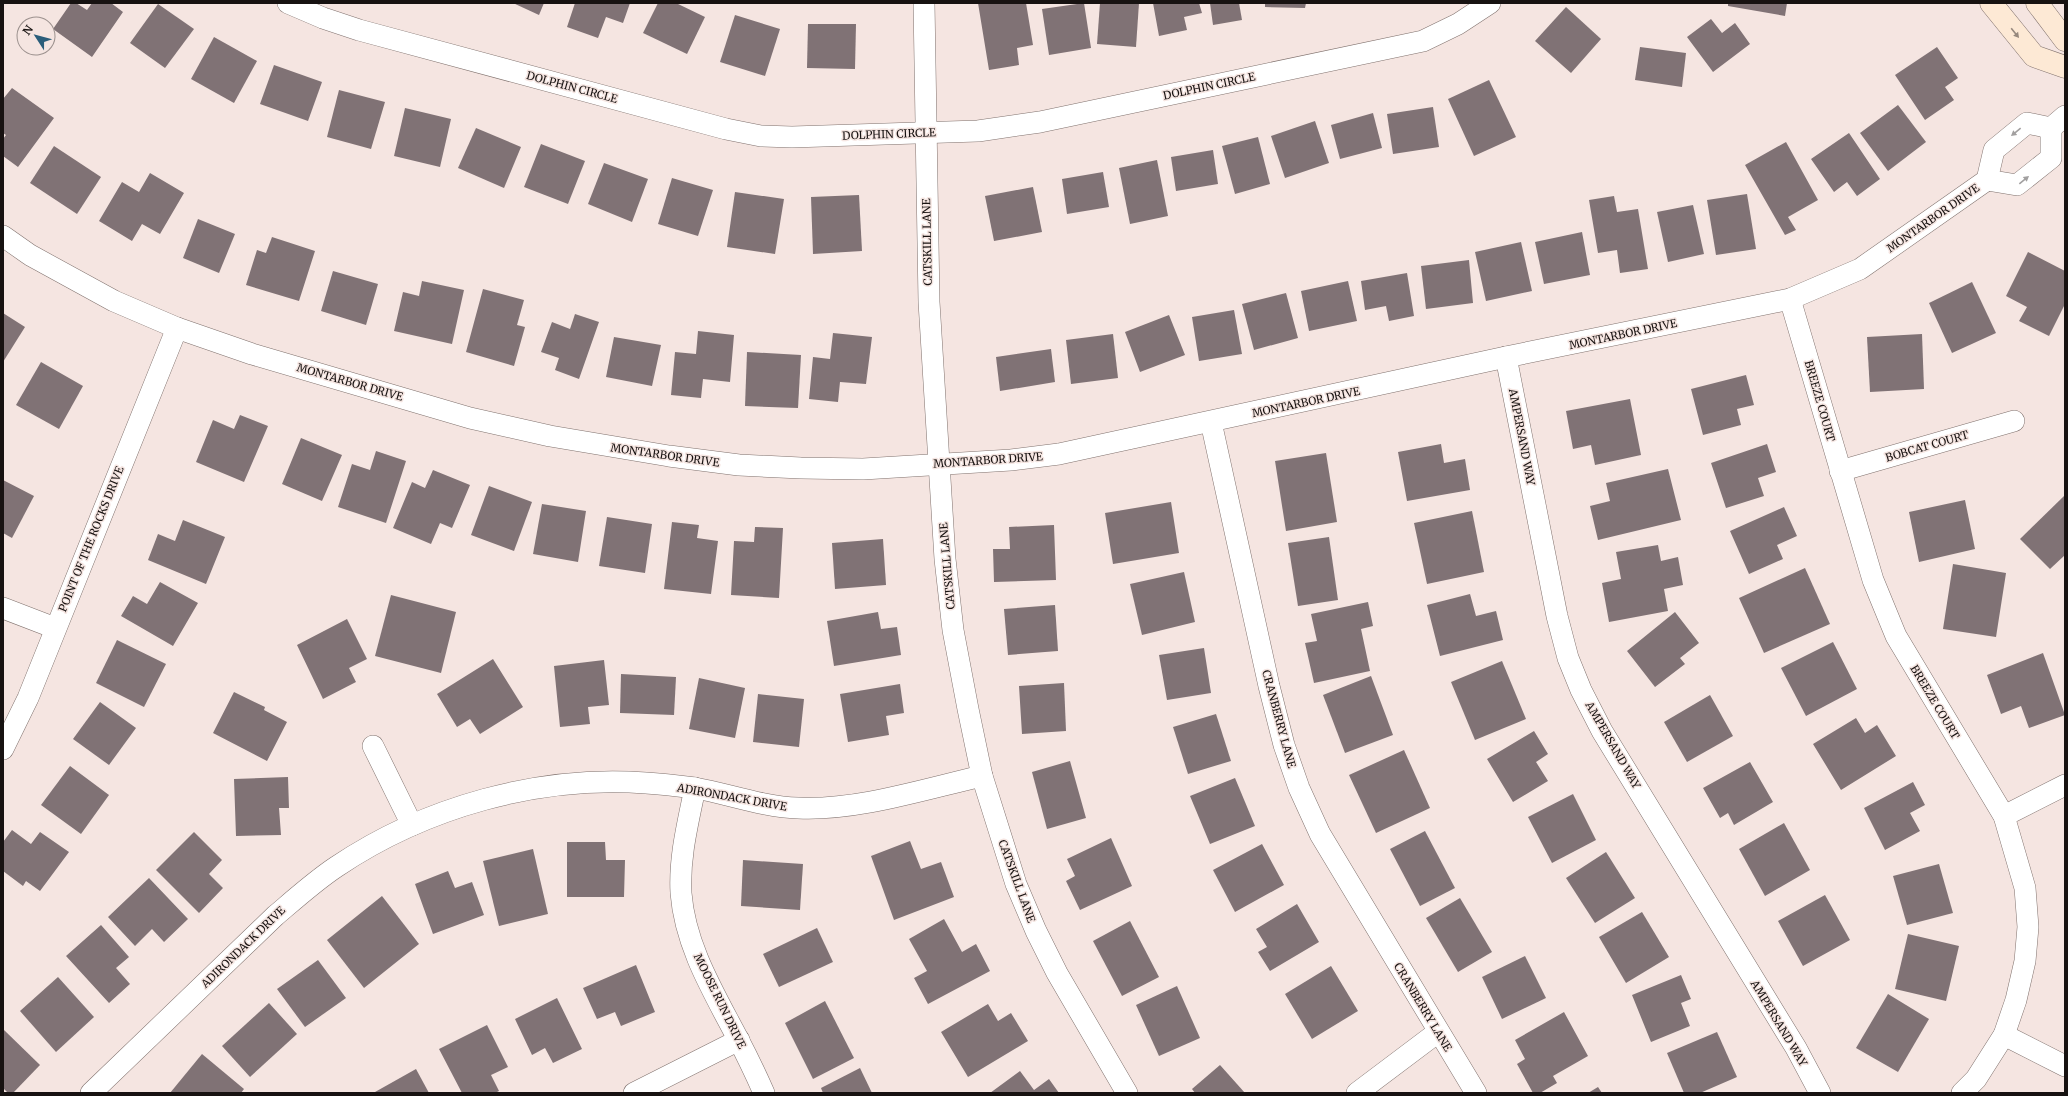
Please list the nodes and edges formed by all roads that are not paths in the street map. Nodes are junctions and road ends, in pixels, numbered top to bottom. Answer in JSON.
{"nodes":[{"id":1,"x":288,"y":3,"type":"edge"},
{"id":2,"x":924,"y":3,"type":"edge"},
{"id":3,"x":1490,"y":3,"type":"edge"},
{"id":4,"x":1991,"y":3,"type":"edge"},
{"id":5,"x":2037,"y":3,"type":"edge"},
{"id":6,"x":2065,"y":40,"type":"edge"},
{"id":7,"x":2065,"y":67,"type":"edge"},
{"id":8,"x":2058,"y":122,"type":"edge"},
{"id":9,"x":925,"y":132,"type":"junction"},
{"id":10,"x":1987,"y":180,"type":"junction"},
{"id":11,"x":3,"y":236,"type":"edge"},
{"id":12,"x":1790,"y":299,"type":"junction"},
{"id":13,"x":177,"y":328,"type":"junction"},
{"id":14,"x":1506,"y":358,"type":"junction"},
{"id":15,"x":2014,"y":421,"type":"dead end"},
{"id":16,"x":1211,"y":422,"type":"junction"},
{"id":17,"x":940,"y":464,"type":"junction"},
{"id":18,"x":1840,"y":471,"type":"junction"},
{"id":19,"x":3,"y":608,"type":"edge"},
{"id":20,"x":55,"y":628,"type":"junction"},
{"id":21,"x":373,"y":746,"type":"dead end"},
{"id":22,"x":3,"y":749,"type":"edge"},
{"id":23,"x":982,"y":776,"type":"junction"},
{"id":24,"x":2065,"y":785,"type":"edge"},
{"id":25,"x":695,"y":788,"type":"junction"},
{"id":26,"x":2004,"y":816,"type":"junction"},
{"id":27,"x":412,"y":825,"type":"junction"},
{"id":28,"x":1438,"y":1032,"type":"junction"},
{"id":29,"x":2004,"y":1035,"type":"junction"},
{"id":30,"x":739,"y":1040,"type":"junction"},
{"id":31,"x":2065,"y":1066,"type":"edge"},
{"id":32,"x":92,"y":1093,"type":"edge"},
{"id":33,"x":634,"y":1093,"type":"edge"},
{"id":34,"x":764,"y":1093,"type":"edge"},
{"id":35,"x":1126,"y":1093,"type":"edge"},
{"id":36,"x":1357,"y":1093,"type":"edge"},
{"id":37,"x":1476,"y":1093,"type":"edge"},
{"id":38,"x":1820,"y":1093,"type":"edge"},
{"id":39,"x":1962,"y":1093,"type":"edge"}],
"edges":[{"from":1,"to":9,"type":"street","name":"DOLPHIN CIRCLE"},
{"from":2,"to":9,"type":"street","name":"CATSKILL LANE"},
{"from":3,"to":9,"type":"street","name":"DOLPHIN CIRCLE"},
{"from":4,"to":7,"type":"main road","one_way":true},
{"from":5,"to":6,"type":"main road"},
{"from":8,"to":10,"type":"street","name":"MONTARBOR DRIVE","one_way":true},
{"from":10,"to":8,"type":"street","name":"MONTARBOR DRIVE","one_way":true},
{"from":9,"to":17,"type":"street","name":"CATSKILL LANE"},
{"from":10,"to":12,"type":"street","name":"MONTARBOR DRIVE"},
{"from":11,"to":13,"type":"street","name":"MONTARBOR DRIVE"},
{"from":12,"to":14,"type":"street","name":"MONTARBOR DRIVE"},
{"from":12,"to":18,"type":"street","name":"BREEZE COURT"},
{"from":13,"to":17,"type":"street","name":"MONTARBOR DRIVE"},
{"from":13,"to":20,"type":"street","name":"POINT OF THE ROCKS DRIVE"},
{"from":14,"to":16,"type":"street","name":"MONTARBOR DRIVE"},
{"from":14,"to":38,"type":"street","name":"AMPERSAND WAY"},
{"from":15,"to":18,"type":"street","name":"BOBCAT COURT"},
{"from":16,"to":17,"type":"street","name":"MONTARBOR DRIVE"},
{"from":16,"to":28,"type":"street","name":"CRANBERRY LANE"},
{"from":17,"to":23,"type":"street","name":"CATSKILL LANE"},
{"from":18,"to":26,"type":"street","name":"BREEZE COURT"},
{"from":19,"to":20,"type":"street"},
{"from":20,"to":22,"type":"street","name":"POINT OF THE ROCKS DRIVE"},
{"from":21,"to":27,"type":"street"},
{"from":23,"to":25,"type":"street","name":"ADIRONDACK DRIVE"},
{"from":23,"to":35,"type":"street","name":"CATSKILL LANE"},
{"from":24,"to":26,"type":"street"},
{"from":25,"to":27,"type":"street","name":"ADIRONDACK DRIVE"},
{"from":25,"to":30,"type":"street","name":"MOOSE RUN DRIVE"},
{"from":26,"to":29,"type":"street","name":"BREEZE COURT"},
{"from":27,"to":32,"type":"street","name":"ADIRONDACK DRIVE"},
{"from":28,"to":36,"type":"street"},
{"from":28,"to":37,"type":"street","name":"CRANBERRY LANE"},
{"from":29,"to":31,"type":"street"},
{"from":29,"to":39,"type":"street","name":"BREEZE COURT"},
{"from":30,"to":33,"type":"street"},
{"from":30,"to":34,"type":"street","name":"MOOSE RUN DRIVE"}]}
